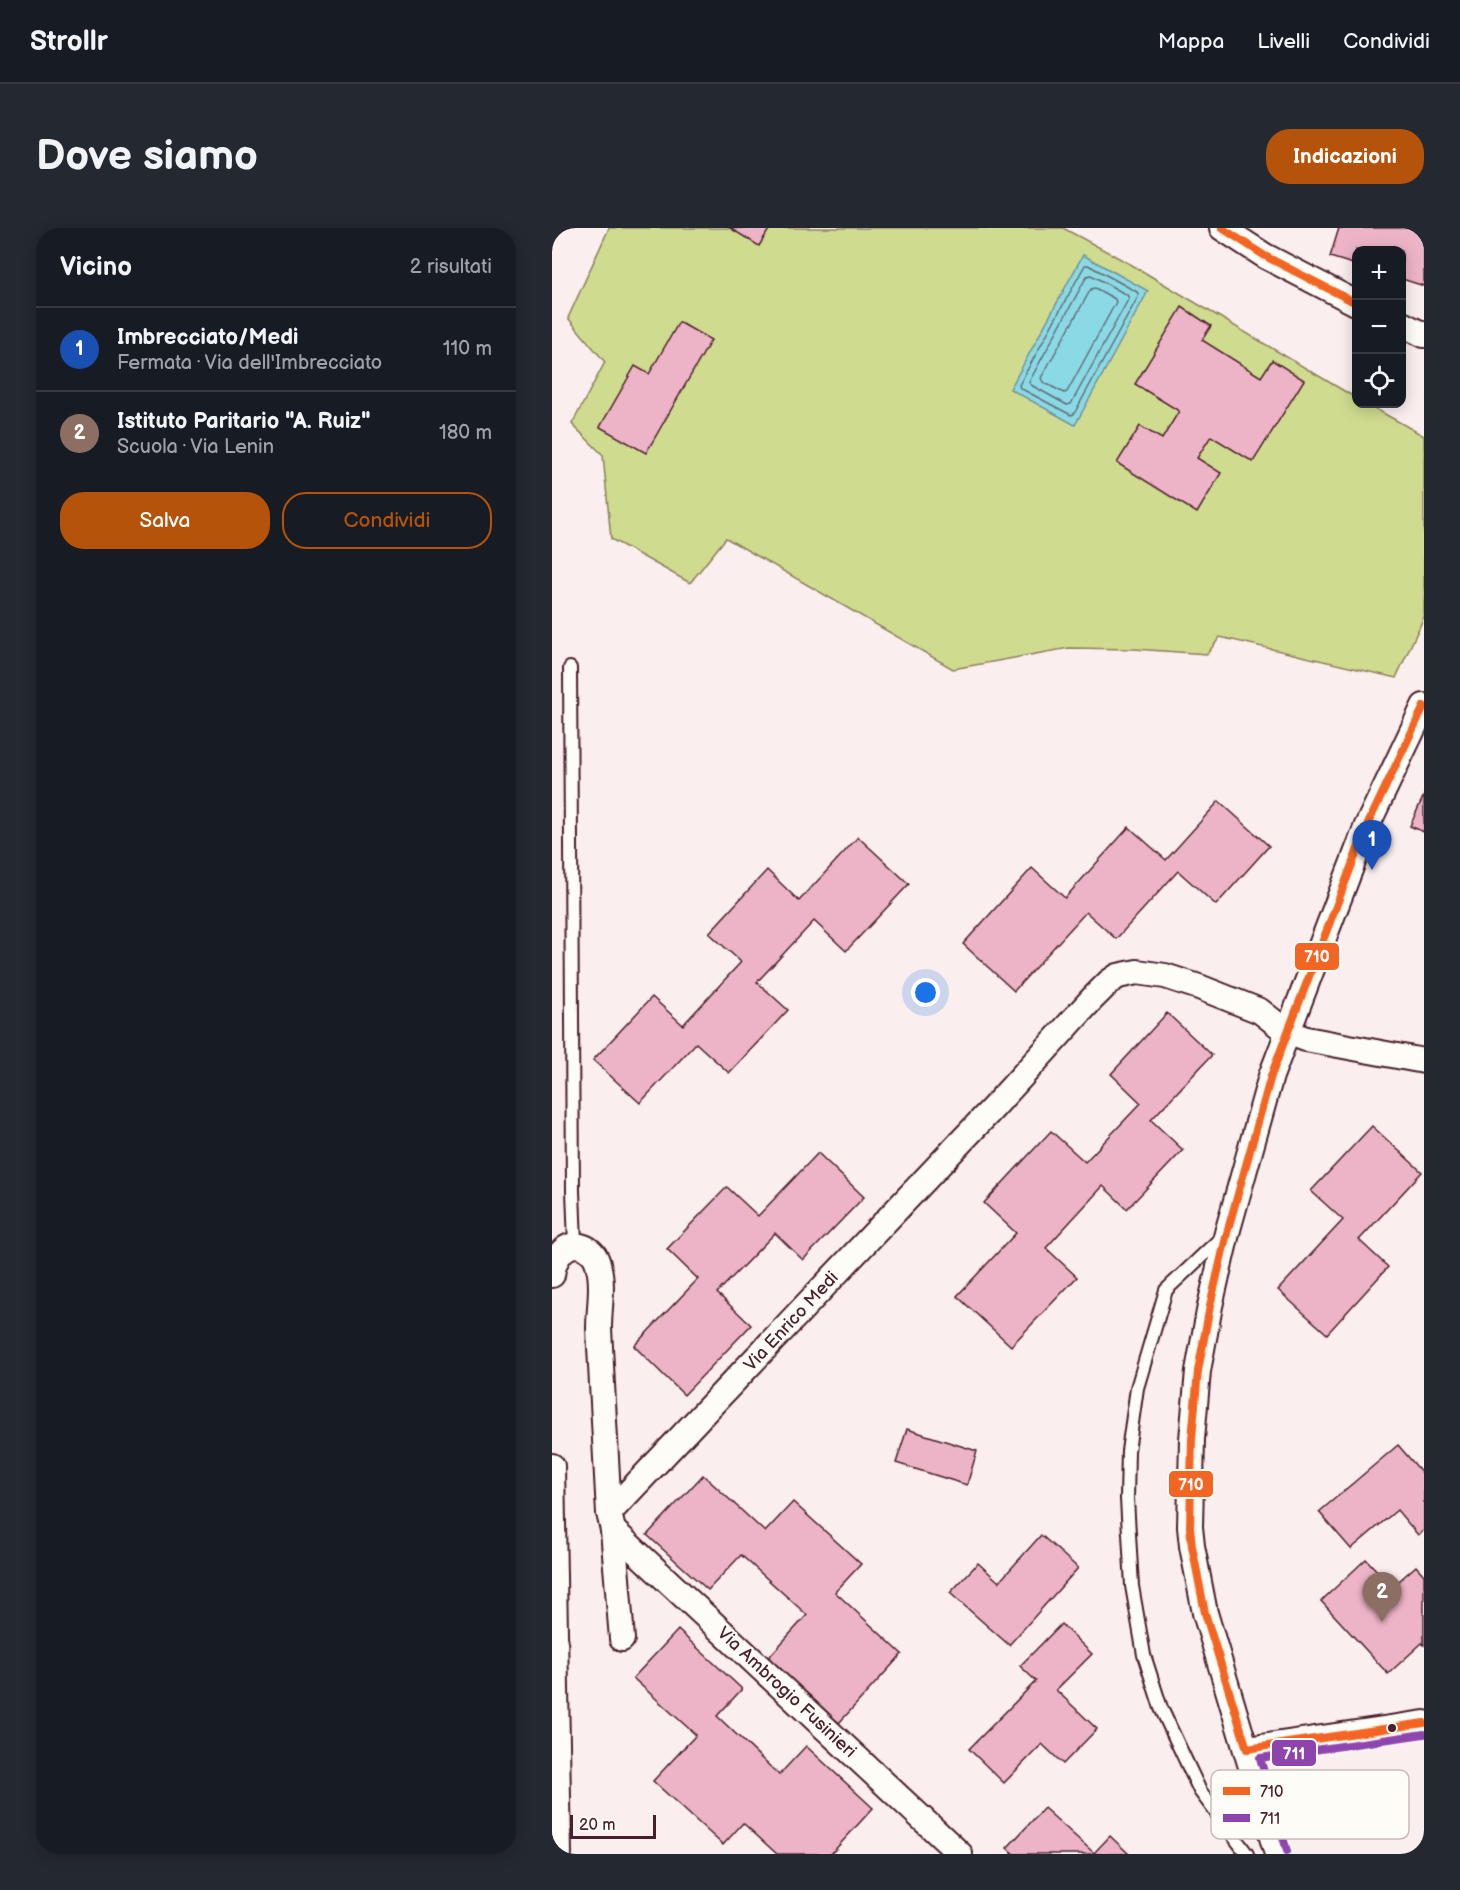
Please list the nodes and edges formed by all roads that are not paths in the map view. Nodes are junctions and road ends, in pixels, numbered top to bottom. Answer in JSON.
{"nodes":[{"id":1,"x":1222,"y":228,"type":"edge"},
{"id":2,"x":1352,"y":301,"type":"edge"},
{"id":3,"x":1406,"y":326,"type":"edge"},
{"id":4,"x":1424,"y":335,"type":"edge"},
{"id":5,"x":570,"y":668,"type":"dead end"},
{"id":6,"x":1424,"y":706,"type":"edge"},
{"id":7,"x":1287,"y":1032,"type":"junction"},
{"id":8,"x":1424,"y":1061,"type":"edge"},
{"id":9,"x":1227,"y":1233,"type":"junction"},
{"id":10,"x":575,"y":1244,"type":"junction"},
{"id":11,"x":552,"y":1275,"type":"edge"},
{"id":12,"x":552,"y":1466,"type":"edge"},
{"id":13,"x":611,"y":1521,"type":"junction"},
{"id":14,"x":622,"y":1638,"type":"dead end"},
{"id":15,"x":1424,"y":1723,"type":"edge"},
{"id":16,"x":1247,"y":1749,"type":"junction"},
{"id":17,"x":1253,"y":1770,"type":"edge"},
{"id":18,"x":1211,"y":1806,"type":"edge"},
{"id":19,"x":1236,"y":1839,"type":"edge"},
{"id":20,"x":1273,"y":1839,"type":"edge"},
{"id":21,"x":559,"y":1854,"type":"edge"},
{"id":22,"x":960,"y":1854,"type":"edge"},
{"id":23,"x":1247,"y":1854,"type":"edge"},
{"id":24,"x":1277,"y":1854,"type":"edge"}],
"edges":[{"from":1,"to":2,"type":"street"},
{"from":3,"to":4,"type":"street"},
{"from":5,"to":10,"type":"lane"},
{"from":6,"to":7,"type":"street"},
{"from":7,"to":8,"type":"street"},
{"from":7,"to":9,"type":"street"},
{"from":7,"to":13,"type":"street","name":"Via Enrico Medi"},
{"from":9,"to":16,"type":"street"},
{"from":9,"to":18,"type":"lane"},
{"from":10,"to":11,"type":"street"},
{"from":10,"to":13,"type":"street"},
{"from":12,"to":21,"type":"street"},
{"from":13,"to":14,"type":"street"},
{"from":13,"to":22,"type":"street","name":"Via Ambrogio Fusinieri"},
{"from":15,"to":16,"type":"street"},
{"from":16,"to":17,"type":"street"},
{"from":19,"to":23,"type":"lane"},
{"from":20,"to":24,"type":"street"}]}
